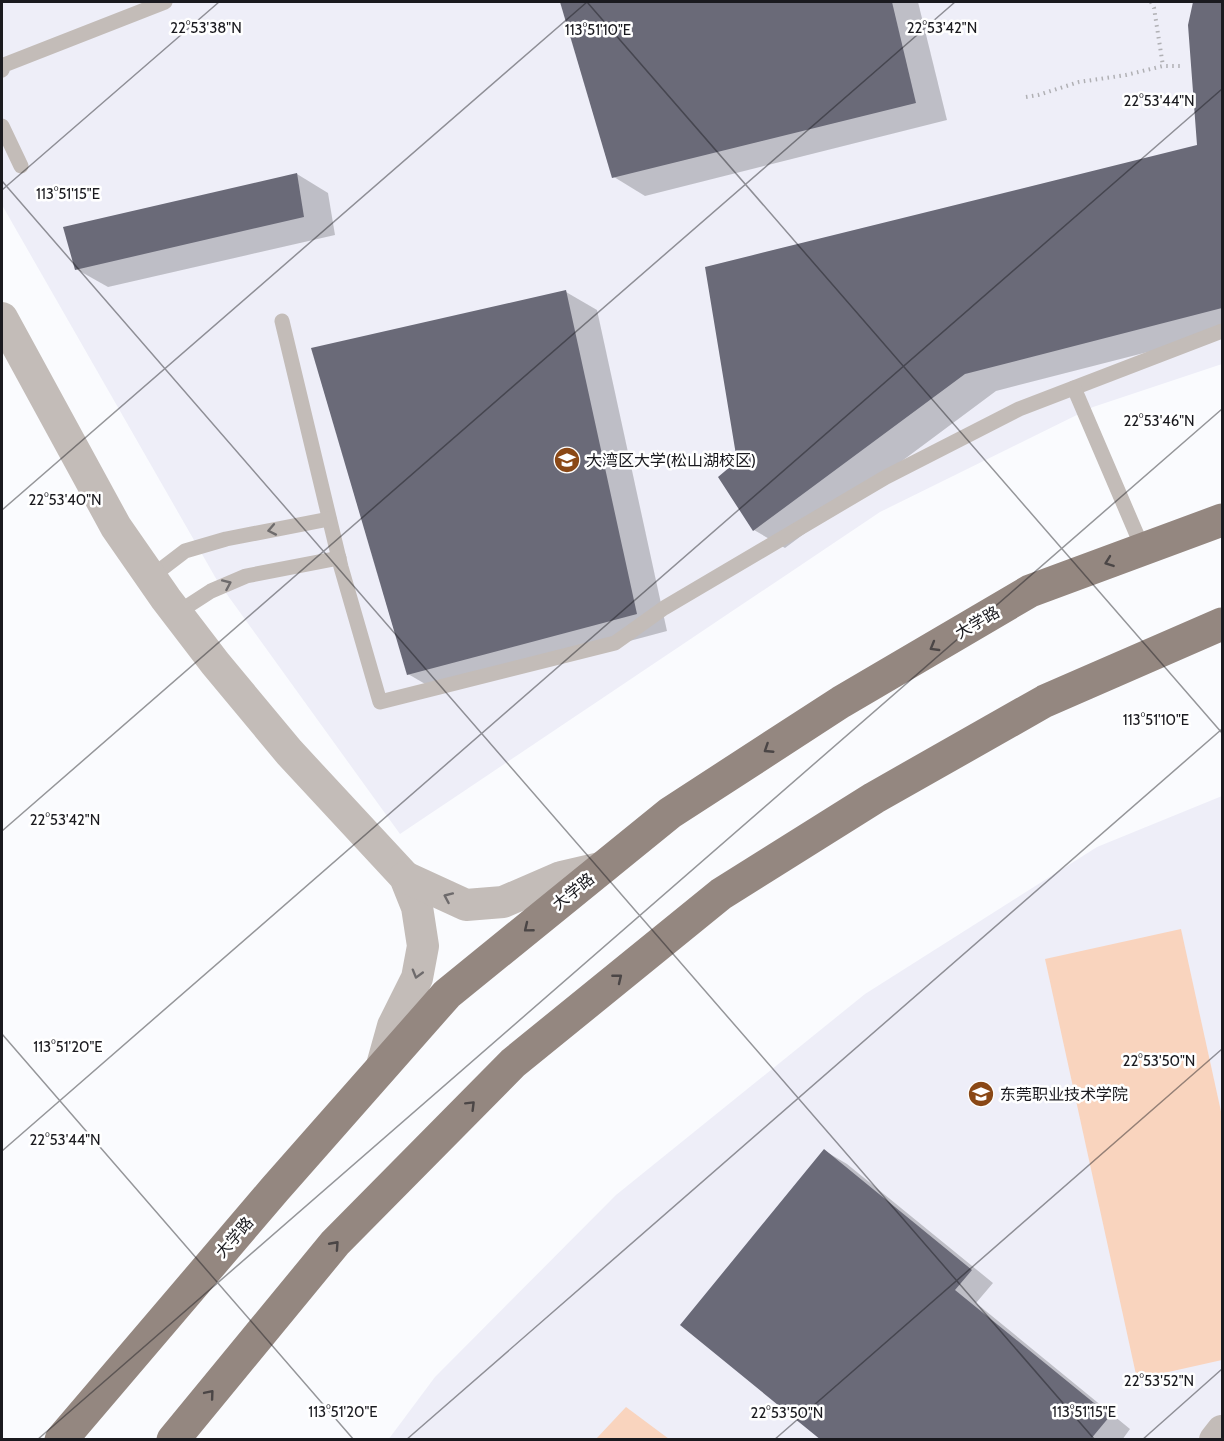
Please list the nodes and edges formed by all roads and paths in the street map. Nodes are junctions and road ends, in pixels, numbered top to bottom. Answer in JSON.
{"nodes":[{"id":1,"x":165,"y":2,"type":"edge"},
{"id":2,"x":1151,"y":2,"type":"edge"},
{"id":3,"x":1163,"y":66,"type":"junction"},
{"id":4,"x":1182,"y":66,"type":"dead end"},
{"id":5,"x":2,"y":70,"type":"edge"},
{"id":6,"x":1026,"y":97,"type":"dead end"},
{"id":7,"x":2,"y":126,"type":"edge"},
{"id":8,"x":21,"y":166,"type":"dead end"},
{"id":9,"x":2,"y":318,"type":"edge"},
{"id":10,"x":282,"y":321,"type":"dead end"},
{"id":11,"x":1222,"y":331,"type":"edge"},
{"id":12,"x":1074,"y":388,"type":"junction"},
{"id":13,"x":329,"y":519,"type":"junction"},
{"id":14,"x":1222,"y":520,"type":"edge"},
{"id":15,"x":1143,"y":549,"type":"junction"},
{"id":16,"x":339,"y":558,"type":"junction"},
{"id":17,"x":151,"y":577,"type":"junction"},
{"id":18,"x":177,"y":613,"type":"junction"},
{"id":19,"x":1222,"y":624,"type":"edge"},
{"id":20,"x":604,"y":867,"type":"junction"},
{"id":21,"x":405,"y":877,"type":"junction"},
{"id":22,"x":381,"y":1069,"type":"junction"},
{"id":23,"x":1222,"y":1431,"type":"edge"},
{"id":24,"x":61,"y":1440,"type":"edge"},
{"id":25,"x":173,"y":1440,"type":"edge"},
{"id":26,"x":1215,"y":1440,"type":"edge"}],
"edges":[{"from":1,"to":5,"type":"lane"},
{"from":2,"to":3,"type":"path"},
{"from":3,"to":4,"type":"path"},
{"from":3,"to":6,"type":"path"},
{"from":7,"to":8,"type":"lane"},
{"from":9,"to":17,"type":"street"},
{"from":10,"to":13,"type":"lane"},
{"from":11,"to":12,"type":"lane"},
{"from":12,"to":15,"type":"lane"},
{"from":12,"to":16,"type":"lane"},
{"from":13,"to":16,"type":"lane"},
{"from":13,"to":17,"type":"lane","one_way":true},
{"from":14,"to":15,"type":"main road","name":"大学路"},
{"from":15,"to":20,"type":"main road","name":"大学路","one_way":true},
{"from":18,"to":16,"type":"lane","one_way":true},
{"from":17,"to":18,"type":"street"},
{"from":18,"to":21,"type":"street"},
{"from":25,"to":19,"type":"main road","one_way":true},
{"from":20,"to":21,"type":"street","one_way":true},
{"from":20,"to":22,"type":"main road","name":"大学路","one_way":true},
{"from":21,"to":22,"type":"street","one_way":true},
{"from":22,"to":24,"type":"main road","name":"大学路"},
{"from":23,"to":26,"type":"street"}]}
